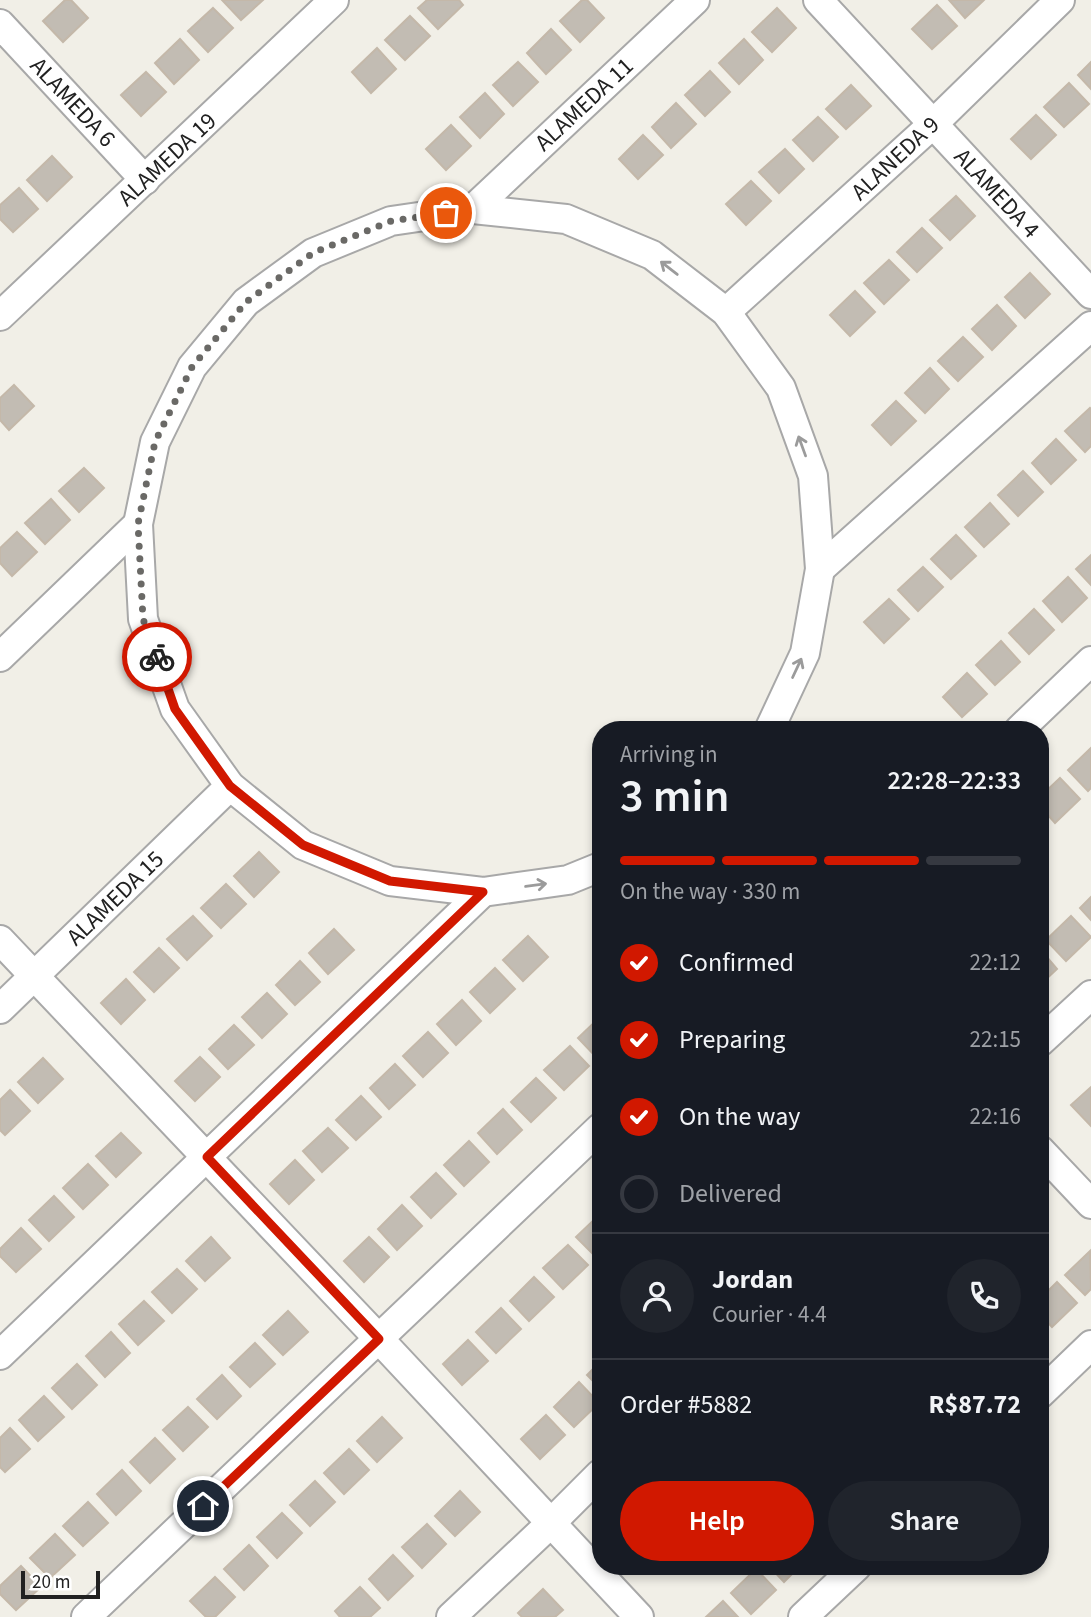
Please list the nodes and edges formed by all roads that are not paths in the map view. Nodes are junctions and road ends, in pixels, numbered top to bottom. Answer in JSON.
{"nodes":[{"id":1,"x":334,"y":0,"type":"edge"},
{"id":2,"x":695,"y":0,"type":"edge"},
{"id":3,"x":818,"y":0,"type":"edge"},
{"id":4,"x":1060,"y":0,"type":"edge"},
{"id":5,"x":0,"y":24,"type":"edge"},
{"id":6,"x":933,"y":124,"type":"junction"},
{"id":7,"x":145,"y":180,"type":"junction"},
{"id":8,"x":473,"y":209,"type":"junction"},
{"id":9,"x":1091,"y":294,"type":"edge"},
{"id":10,"x":726,"y":312,"type":"junction"},
{"id":11,"x":0,"y":316,"type":"edge"},
{"id":12,"x":1091,"y":326,"type":"edge"},
{"id":13,"x":138,"y":524,"type":"junction"},
{"id":14,"x":820,"y":569,"type":"junction"},
{"id":15,"x":0,"y":657,"type":"edge"},
{"id":16,"x":1091,"y":661,"type":"edge"},
{"id":17,"x":773,"y":721,"type":"edge"},
{"id":18,"x":1028,"y":721,"type":"edge"},
{"id":19,"x":230,"y":786,"type":"junction"},
{"id":20,"x":592,"y":870,"type":"edge"},
{"id":21,"x":483,"y":892,"type":"junction"},
{"id":22,"x":0,"y":940,"type":"edge"},
{"id":23,"x":35,"y":976,"type":"junction"},
{"id":24,"x":1091,"y":995,"type":"edge"},
{"id":25,"x":0,"y":1009,"type":"edge"},
{"id":26,"x":1049,"y":1034,"type":"edge"},
{"id":27,"x":592,"y":1136,"type":"edge"},
{"id":28,"x":207,"y":1157,"type":"junction"},
{"id":29,"x":1049,"y":1160,"type":"edge"},
{"id":30,"x":1091,"y":1204,"type":"edge"},
{"id":31,"x":379,"y":1339,"type":"junction"},
{"id":32,"x":1091,"y":1345,"type":"edge"},
{"id":33,"x":0,"y":1355,"type":"edge"},
{"id":34,"x":1049,"y":1385,"type":"edge"},
{"id":35,"x":592,"y":1482,"type":"edge"},
{"id":36,"x":551,"y":1524,"type":"junction"},
{"id":37,"x":592,"y":1567,"type":"edge"},
{"id":38,"x":599,"y":1575,"type":"edge"},
{"id":39,"x":847,"y":1575,"type":"edge"},
{"id":40,"x":86,"y":1617,"type":"edge"},
{"id":41,"x":451,"y":1617,"type":"edge"},
{"id":42,"x":639,"y":1617,"type":"edge"},
{"id":43,"x":803,"y":1617,"type":"edge"}],
"edges":[{"from":1,"to":7,"type":"street","name":"ALAMEDA 19"},
{"from":2,"to":8,"type":"street","name":"ALAMEDA 11"},
{"from":3,"to":6,"type":"street","name":"ALAMEDA 4"},
{"from":4,"to":6,"type":"street","name":"ALANEDA 9"},
{"from":5,"to":7,"type":"street","name":"ALAMEDA 6"},
{"from":6,"to":9,"type":"street","name":"ALAMEDA 4"},
{"from":6,"to":10,"type":"street","name":"ALANEDA 9"},
{"from":7,"to":11,"type":"street","name":"ALAMEDA 19"},
{"from":10,"to":8,"type":"street","one_way":true},
{"from":8,"to":13,"type":"street"},
{"from":14,"to":10,"type":"street","one_way":true},
{"from":12,"to":14,"type":"street"},
{"from":13,"to":15,"type":"street"},
{"from":13,"to":19,"type":"street"},
{"from":17,"to":14,"type":"street","one_way":true},
{"from":16,"to":18,"type":"street"},
{"from":19,"to":21,"type":"street"},
{"from":19,"to":23,"type":"street","name":"ALAMEDA 15"},
{"from":21,"to":20,"type":"street","one_way":true},
{"from":21,"to":28,"type":"street"},
{"from":22,"to":23,"type":"street"},
{"from":23,"to":25,"type":"street","name":"ALAMEDA 15"},
{"from":23,"to":28,"type":"street"},
{"from":24,"to":26,"type":"street"},
{"from":27,"to":31,"type":"street"},
{"from":28,"to":31,"type":"street"},
{"from":28,"to":33,"type":"street"},
{"from":29,"to":30,"type":"street"},
{"from":31,"to":36,"type":"street"},
{"from":31,"to":40,"type":"street"},
{"from":32,"to":34,"type":"street"},
{"from":35,"to":36,"type":"street"},
{"from":36,"to":37,"type":"street"},
{"from":36,"to":41,"type":"street"},
{"from":38,"to":42,"type":"street"},
{"from":39,"to":43,"type":"street"}]}
